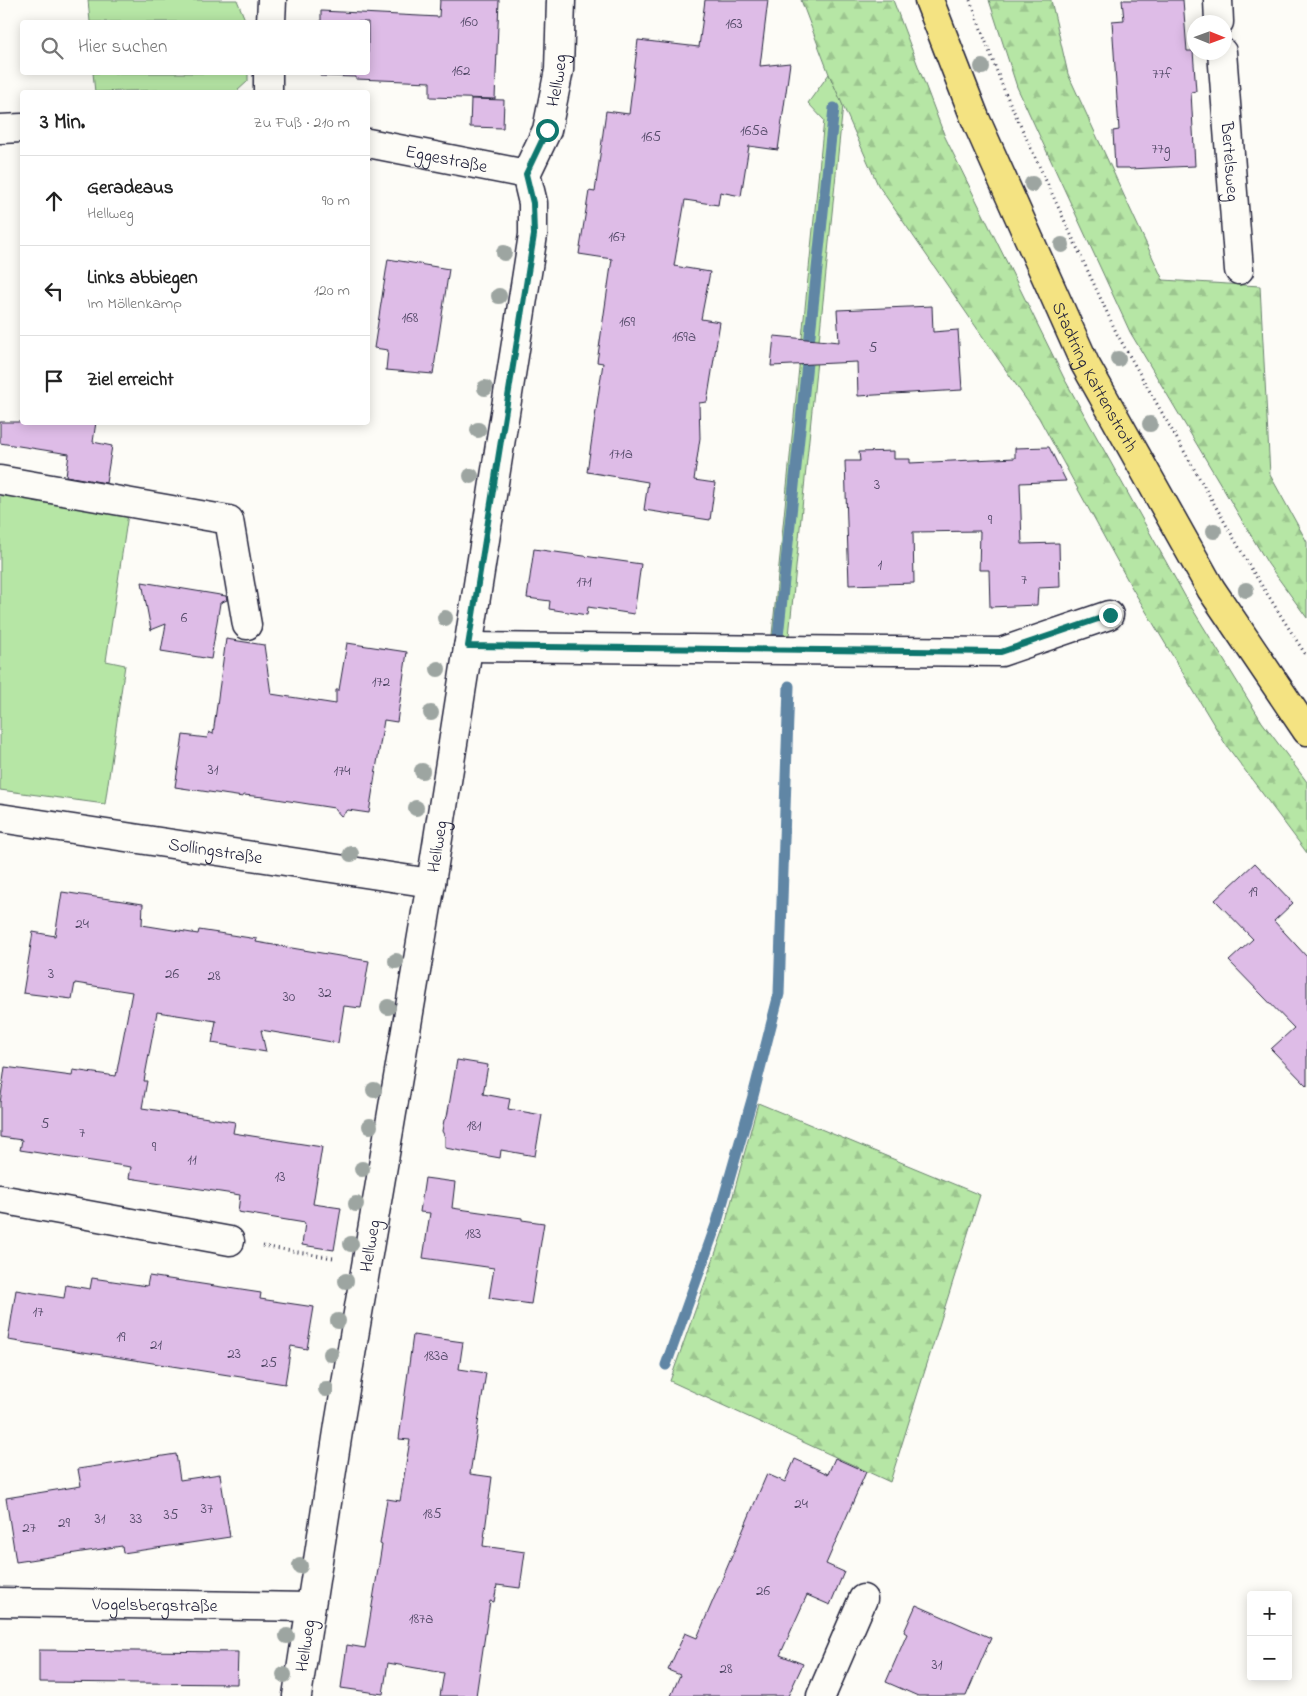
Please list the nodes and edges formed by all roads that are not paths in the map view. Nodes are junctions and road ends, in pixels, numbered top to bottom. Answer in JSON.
{"nodes":[{"id":1,"x":272,"y":0,"type":"edge"},
{"id":2,"x":561,"y":0,"type":"edge"},
{"id":3,"x":929,"y":0,"type":"edge"},
{"id":4,"x":1218,"y":0,"type":"edge"},
{"id":5,"x":1219,"y":15,"type":"edge"},
{"id":6,"x":271,"y":20,"type":"edge"},
{"id":7,"x":1223,"y":60,"type":"edge"},
{"id":8,"x":268,"y":75,"type":"edge"},
{"id":9,"x":268,"y":90,"type":"edge"},
{"id":10,"x":20,"y":128,"type":"edge"},
{"id":11,"x":0,"y":129,"type":"edge"},
{"id":12,"x":370,"y":142,"type":"edge"},
{"id":13,"x":526,"y":174,"type":"junction"},
{"id":14,"x":1239,"y":270,"type":"dead end"},
{"id":15,"x":0,"y":480,"type":"edge"},
{"id":16,"x":1110,"y":615,"type":"dead end"},
{"id":17,"x":247,"y":625,"type":"dead end"},
{"id":18,"x":468,"y":646,"type":"junction"},
{"id":19,"x":1307,"y":731,"type":"edge"},
{"id":20,"x":0,"y":818,"type":"edge"},
{"id":21,"x":430,"y":883,"type":"junction"},
{"id":22,"x":0,"y":1199,"type":"edge"},
{"id":23,"x":230,"y":1241,"type":"road end"},
{"id":24,"x":863,"y":1599,"type":"dead end"},
{"id":25,"x":0,"y":1602,"type":"edge"},
{"id":26,"x":310,"y":1608,"type":"junction"},
{"id":27,"x":296,"y":1696,"type":"edge"},
{"id":28,"x":821,"y":1696,"type":"edge"}],
"edges":[{"from":1,"to":6,"type":"street"},
{"from":2,"to":13,"type":"street","name":"Hellweg"},
{"from":3,"to":19,"type":"main road","name":"Stadtring Kattenstroth"},
{"from":4,"to":5,"type":"street"},
{"from":7,"to":14,"type":"street","name":"Bertelsweg"},
{"from":8,"to":9,"type":"street"},
{"from":10,"to":11,"type":"street"},
{"from":12,"to":13,"type":"street","name":"Eggestraße"},
{"from":13,"to":18,"type":"street","name":"Hellweg"},
{"from":15,"to":17,"type":"street"},
{"from":16,"to":18,"type":"street"},
{"from":18,"to":21,"type":"street","name":"Hellweg"},
{"from":20,"to":21,"type":"street","name":"Sollingstraße"},
{"from":21,"to":26,"type":"street","name":"Hellweg"},
{"from":22,"to":23,"type":"street"},
{"from":24,"to":28,"type":"street"},
{"from":25,"to":26,"type":"street","name":"Vogelsbergstraße"},
{"from":26,"to":27,"type":"street","name":"Hellweg"}]}
